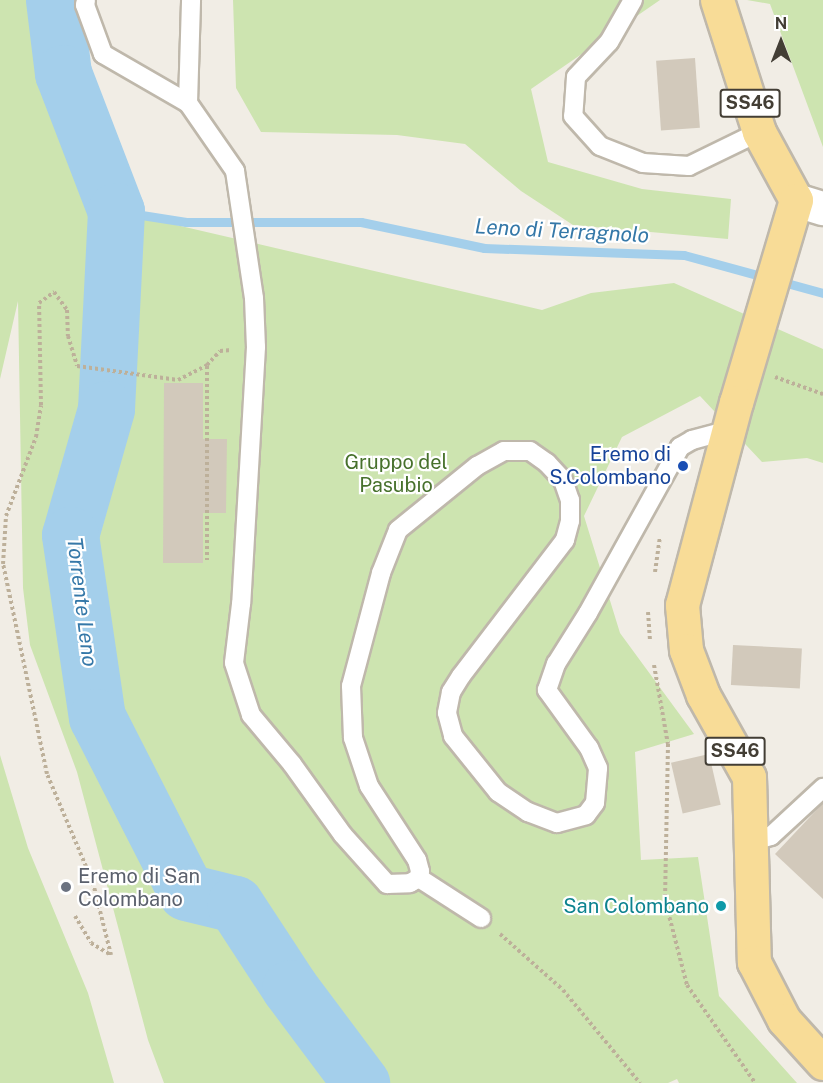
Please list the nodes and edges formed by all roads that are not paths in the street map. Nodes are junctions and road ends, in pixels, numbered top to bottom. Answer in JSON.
{"nodes":[{"id":1,"x":86,"y":0,"type":"edge"},
{"id":2,"x":191,"y":0,"type":"edge"},
{"id":3,"x":633,"y":0,"type":"edge"},
{"id":4,"x":717,"y":0,"type":"edge"},
{"id":5,"x":188,"y":103,"type":"junction"},
{"id":6,"x":759,"y":132,"type":"junction"},
{"id":7,"x":802,"y":212,"type":"edge"},
{"id":8,"x":733,"y":416,"type":"junction"},
{"id":9,"x":823,"y":788,"type":"edge"},
{"id":10,"x":751,"y":842,"type":"junction"},
{"id":11,"x":418,"y":878,"type":"junction"},
{"id":12,"x":481,"y":918,"type":"road end"},
{"id":13,"x":823,"y":1063,"type":"edge"}],
"edges":[{"from":1,"to":5,"type":"lane"},
{"from":2,"to":5,"type":"lane"},
{"from":3,"to":6,"type":"lane"},
{"from":4,"to":6,"type":"main road","number":"SS46"},
{"from":5,"to":11,"type":"lane"},
{"from":6,"to":7,"type":"main road","number":"SS46"},
{"from":7,"to":8,"type":"main road","number":"SS46"},
{"from":8,"to":10,"type":"main road","number":"SS46"},
{"from":8,"to":11,"type":"lane"},
{"from":9,"to":10,"type":"lane"},
{"from":10,"to":13,"type":"main road","number":"SS46"},
{"from":11,"to":12,"type":"lane"}]}
